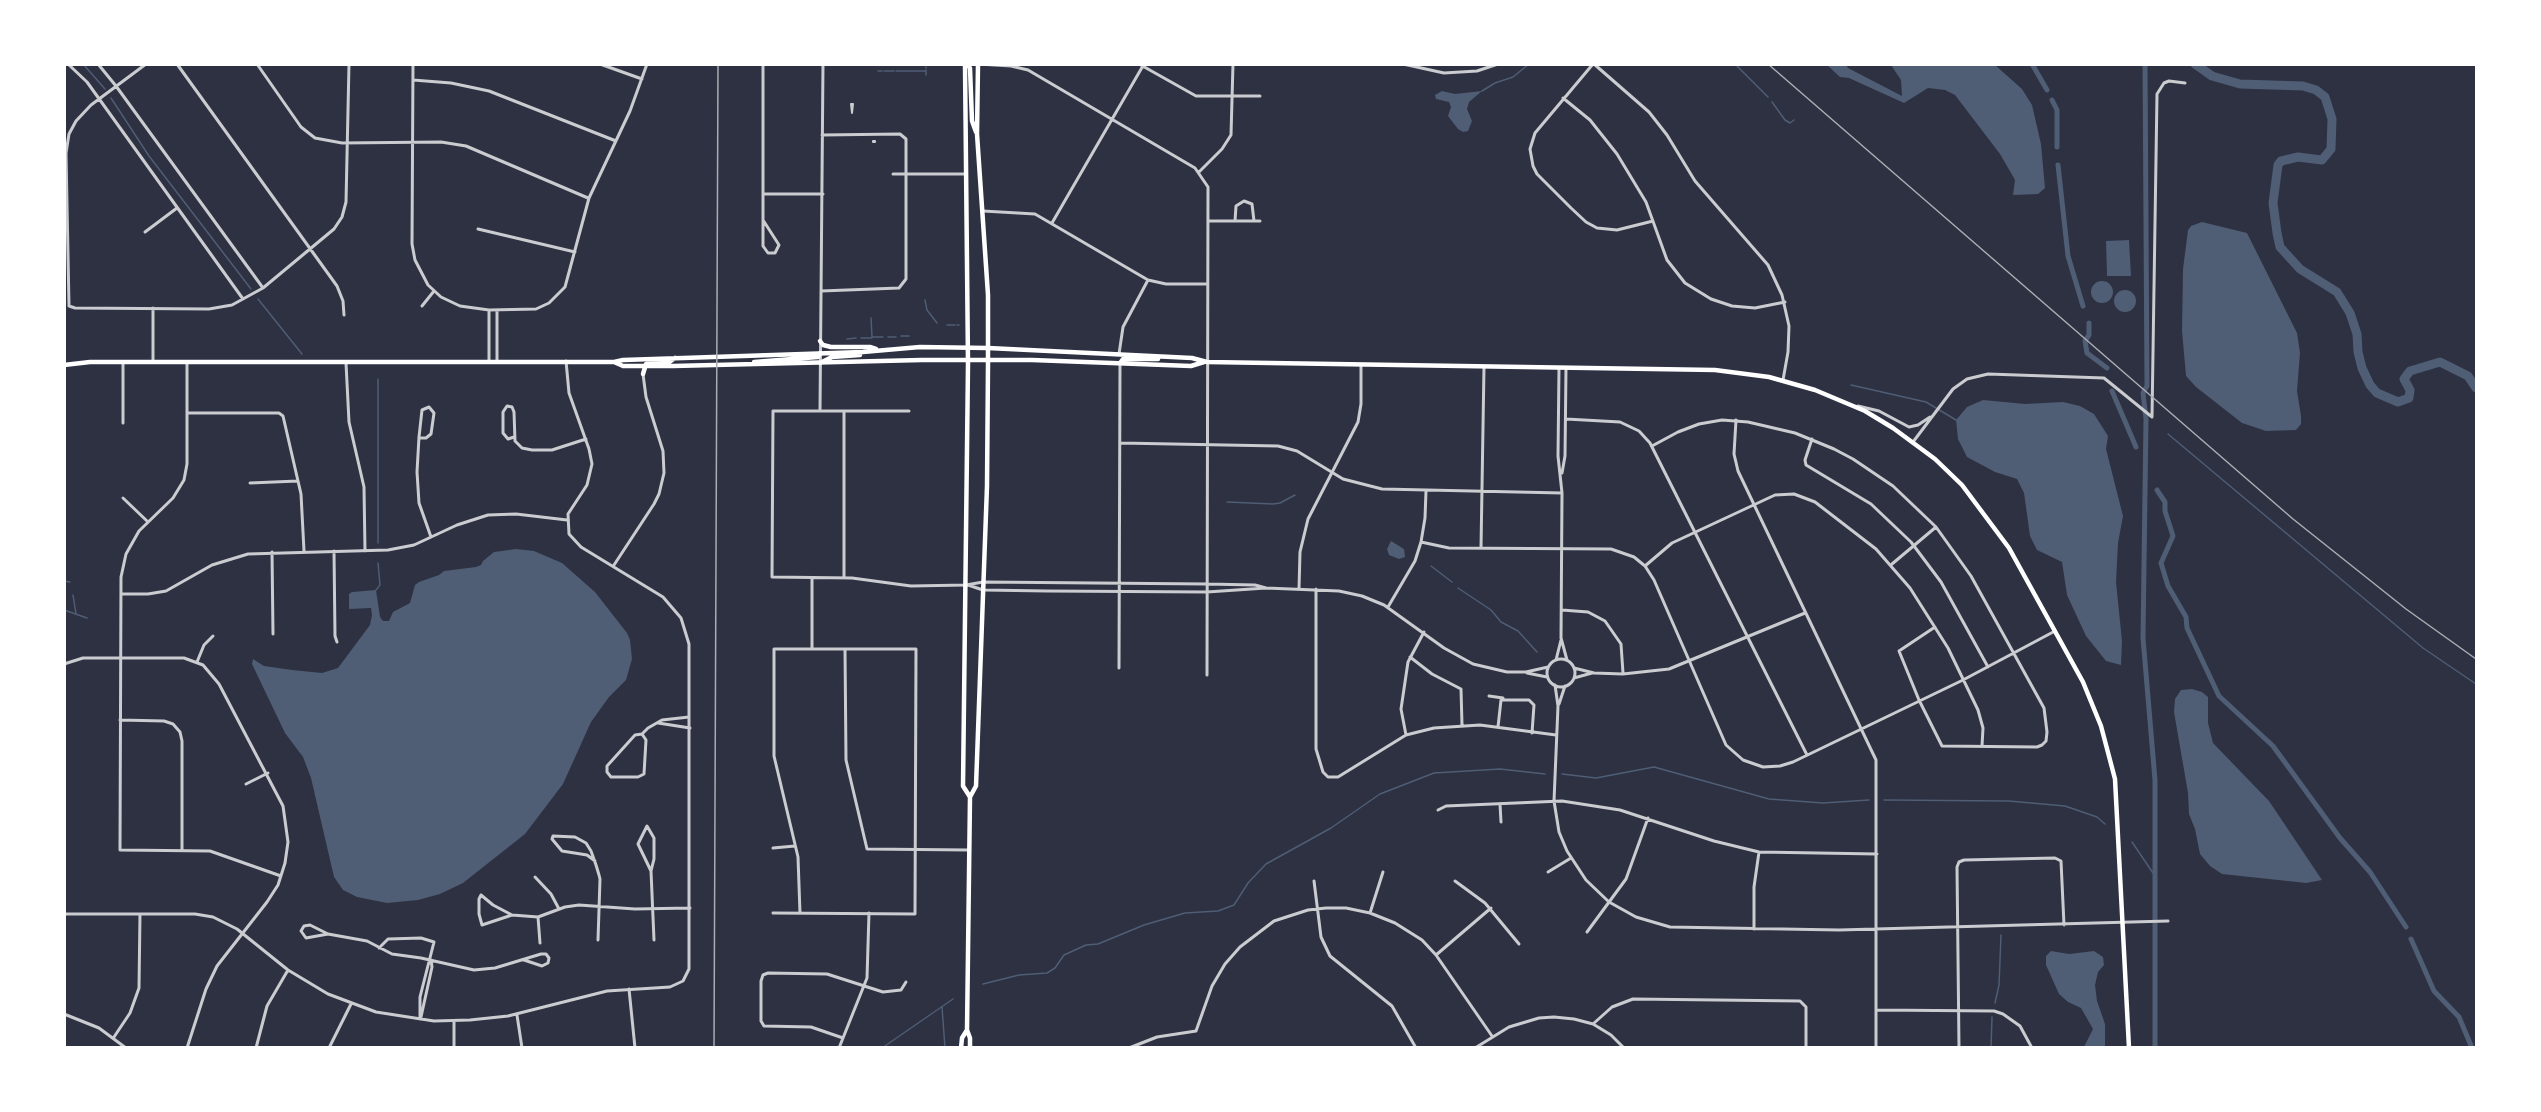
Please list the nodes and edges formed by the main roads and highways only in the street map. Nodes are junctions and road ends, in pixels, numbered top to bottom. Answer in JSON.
{"nodes":[{"id":1,"x":966,"y":64,"type":"edge"},
{"id":2,"x":978,"y":64,"type":"edge"},
{"id":3,"x":977,"y":134,"type":"junction"},
{"id":4,"x":820,"y":342,"type":"road end"},
{"id":5,"x":968,"y":348,"type":"junction"},
{"id":6,"x":988,"y":348,"type":"junction"},
{"id":7,"x":878,"y":351,"type":"junction"},
{"id":8,"x":820,"y":353,"type":"junction"},
{"id":9,"x":1172,"y":357,"type":"junction"},
{"id":10,"x":675,"y":358,"type":"junction"},
{"id":11,"x":968,"y":360,"type":"junction"},
{"id":12,"x":988,"y":360,"type":"junction"},
{"id":13,"x":614,"y":362,"type":"junction"},
{"id":14,"x":1206,"y":362,"type":"junction"},
{"id":15,"x":820,"y":363,"type":"junction"},
{"id":16,"x":1120,"y":363,"type":"junction"},
{"id":17,"x":748,"y":364,"type":"junction"},
{"id":18,"x":64,"y":365,"type":"edge"},
{"id":19,"x":644,"y":366,"type":"junction"},
{"id":20,"x":643,"y":374,"type":"road end"},
{"id":21,"x":970,"y":796,"type":"junction"},
{"id":22,"x":967,"y":1030,"type":"junction"},
{"id":23,"x":962,"y":1047,"type":"edge"},
{"id":24,"x":970,"y":1047,"type":"edge"},
{"id":25,"x":2129,"y":1047,"type":"edge"}],
"edges":[{"from":1,"to":3,"type":"main road"},
{"from":1,"to":5,"type":"main road"},
{"from":2,"to":3,"type":"main road"},
{"from":3,"to":6,"type":"main road"},
{"from":4,"to":7,"type":"main road"},
{"from":5,"to":6,"type":"main road"},
{"from":5,"to":7,"type":"main road"},
{"from":5,"to":11,"type":"main road"},
{"from":6,"to":9,"type":"main road"},
{"from":6,"to":12,"type":"main road"},
{"from":7,"to":8,"type":"main road"},
{"from":7,"to":15,"type":"main road"},
{"from":8,"to":10,"type":"main road"},
{"from":8,"to":17,"type":"main road"},
{"from":9,"to":14,"type":"main road"},
{"from":9,"to":16,"type":"main road"},
{"from":10,"to":13,"type":"main road"},
{"from":10,"to":19,"type":"main road"},
{"from":11,"to":12,"type":"main road"},
{"from":11,"to":15,"type":"main road"},
{"from":11,"to":21,"type":"main road"},
{"from":12,"to":16,"type":"main road"},
{"from":12,"to":21,"type":"main road"},
{"from":13,"to":18,"type":"main road"},
{"from":13,"to":19,"type":"main road"},
{"from":14,"to":16,"type":"main road"},
{"from":14,"to":25,"type":"main road"},
{"from":15,"to":17,"type":"main road"},
{"from":17,"to":19,"type":"main road"},
{"from":19,"to":20,"type":"main road"},
{"from":21,"to":22,"type":"main road"},
{"from":22,"to":23,"type":"main road"},
{"from":22,"to":24,"type":"main road"}]}
